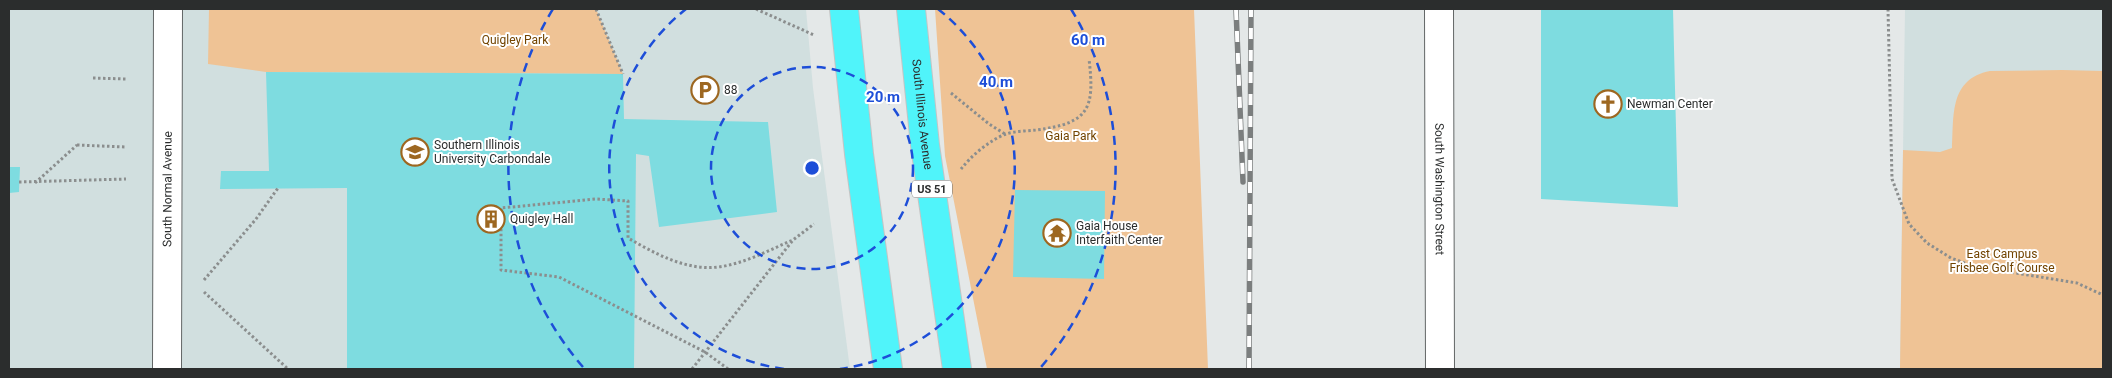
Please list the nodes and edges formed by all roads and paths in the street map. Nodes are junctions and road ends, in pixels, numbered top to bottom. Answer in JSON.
{"nodes":[{"id":1,"x":168,"y":9,"type":"edge"},
{"id":2,"x":596,"y":9,"type":"edge"},
{"id":3,"x":756,"y":9,"type":"edge"},
{"id":4,"x":844,"y":9,"type":"edge"},
{"id":5,"x":911,"y":9,"type":"edge"},
{"id":6,"x":1439,"y":9,"type":"edge"},
{"id":7,"x":1888,"y":9,"type":"edge"},
{"id":8,"x":847,"y":50,"type":"junction"},
{"id":9,"x":1088,"y":59,"type":"dead end"},
{"id":10,"x":623,"y":74,"type":"dead end"},
{"id":11,"x":93,"y":78,"type":"dead end"},
{"id":12,"x":126,"y":79,"type":"dead end"},
{"id":13,"x":950,"y":92,"type":"dead end"},
{"id":14,"x":1006,"y":134,"type":"junction"},
{"id":15,"x":125,"y":147,"type":"dead end"},
{"id":16,"x":961,"y":169,"type":"dead end"},
{"id":17,"x":126,"y":179,"type":"dead end"},
{"id":18,"x":19,"y":182,"type":"dead end"},
{"id":19,"x":35,"y":183,"type":"junction"},
{"id":20,"x":278,"y":188,"type":"dead end"},
{"id":21,"x":814,"y":224,"type":"dead end"},
{"id":22,"x":793,"y":240,"type":"junction"},
{"id":23,"x":204,"y":280,"type":"dead end"},
{"id":24,"x":204,"y":292,"type":"dead end"},
{"id":25,"x":2103,"y":295,"type":"edge"},
{"id":26,"x":705,"y":352,"type":"junction"},
{"id":27,"x":167,"y":369,"type":"edge"},
{"id":28,"x":288,"y":369,"type":"edge"},
{"id":29,"x":692,"y":369,"type":"edge"},
{"id":30,"x":728,"y":369,"type":"edge"},
{"id":31,"x":888,"y":369,"type":"edge"},
{"id":32,"x":958,"y":369,"type":"edge"},
{"id":33,"x":1440,"y":369,"type":"edge"}],
"edges":[{"from":1,"to":27,"type":"street","name":"South Normal Avenue"},
{"from":2,"to":10,"type":"path"},
{"from":3,"to":8,"type":"path"},
{"from":4,"to":8,"type":"highway"},
{"from":5,"to":32,"type":"highway","name":"South Illinois Avenue","number":"US 51"},
{"from":6,"to":33,"type":"street","name":"South Washington Street"},
{"from":7,"to":25,"type":"path"},
{"from":8,"to":31,"type":"highway"},
{"from":9,"to":14,"type":"path"},
{"from":11,"to":12,"type":"path"},
{"from":13,"to":14,"type":"path"},
{"from":14,"to":16,"type":"path"},
{"from":15,"to":19,"type":"path"},
{"from":17,"to":19,"type":"path"},
{"from":18,"to":19,"type":"path"},
{"from":20,"to":23,"type":"path"},
{"from":21,"to":22,"type":"path"},
{"from":22,"to":26,"type":"path"},
{"from":22,"to":26,"type":"path"},
{"from":24,"to":28,"type":"path"},
{"from":26,"to":29,"type":"path"},
{"from":26,"to":30,"type":"path"}]}
